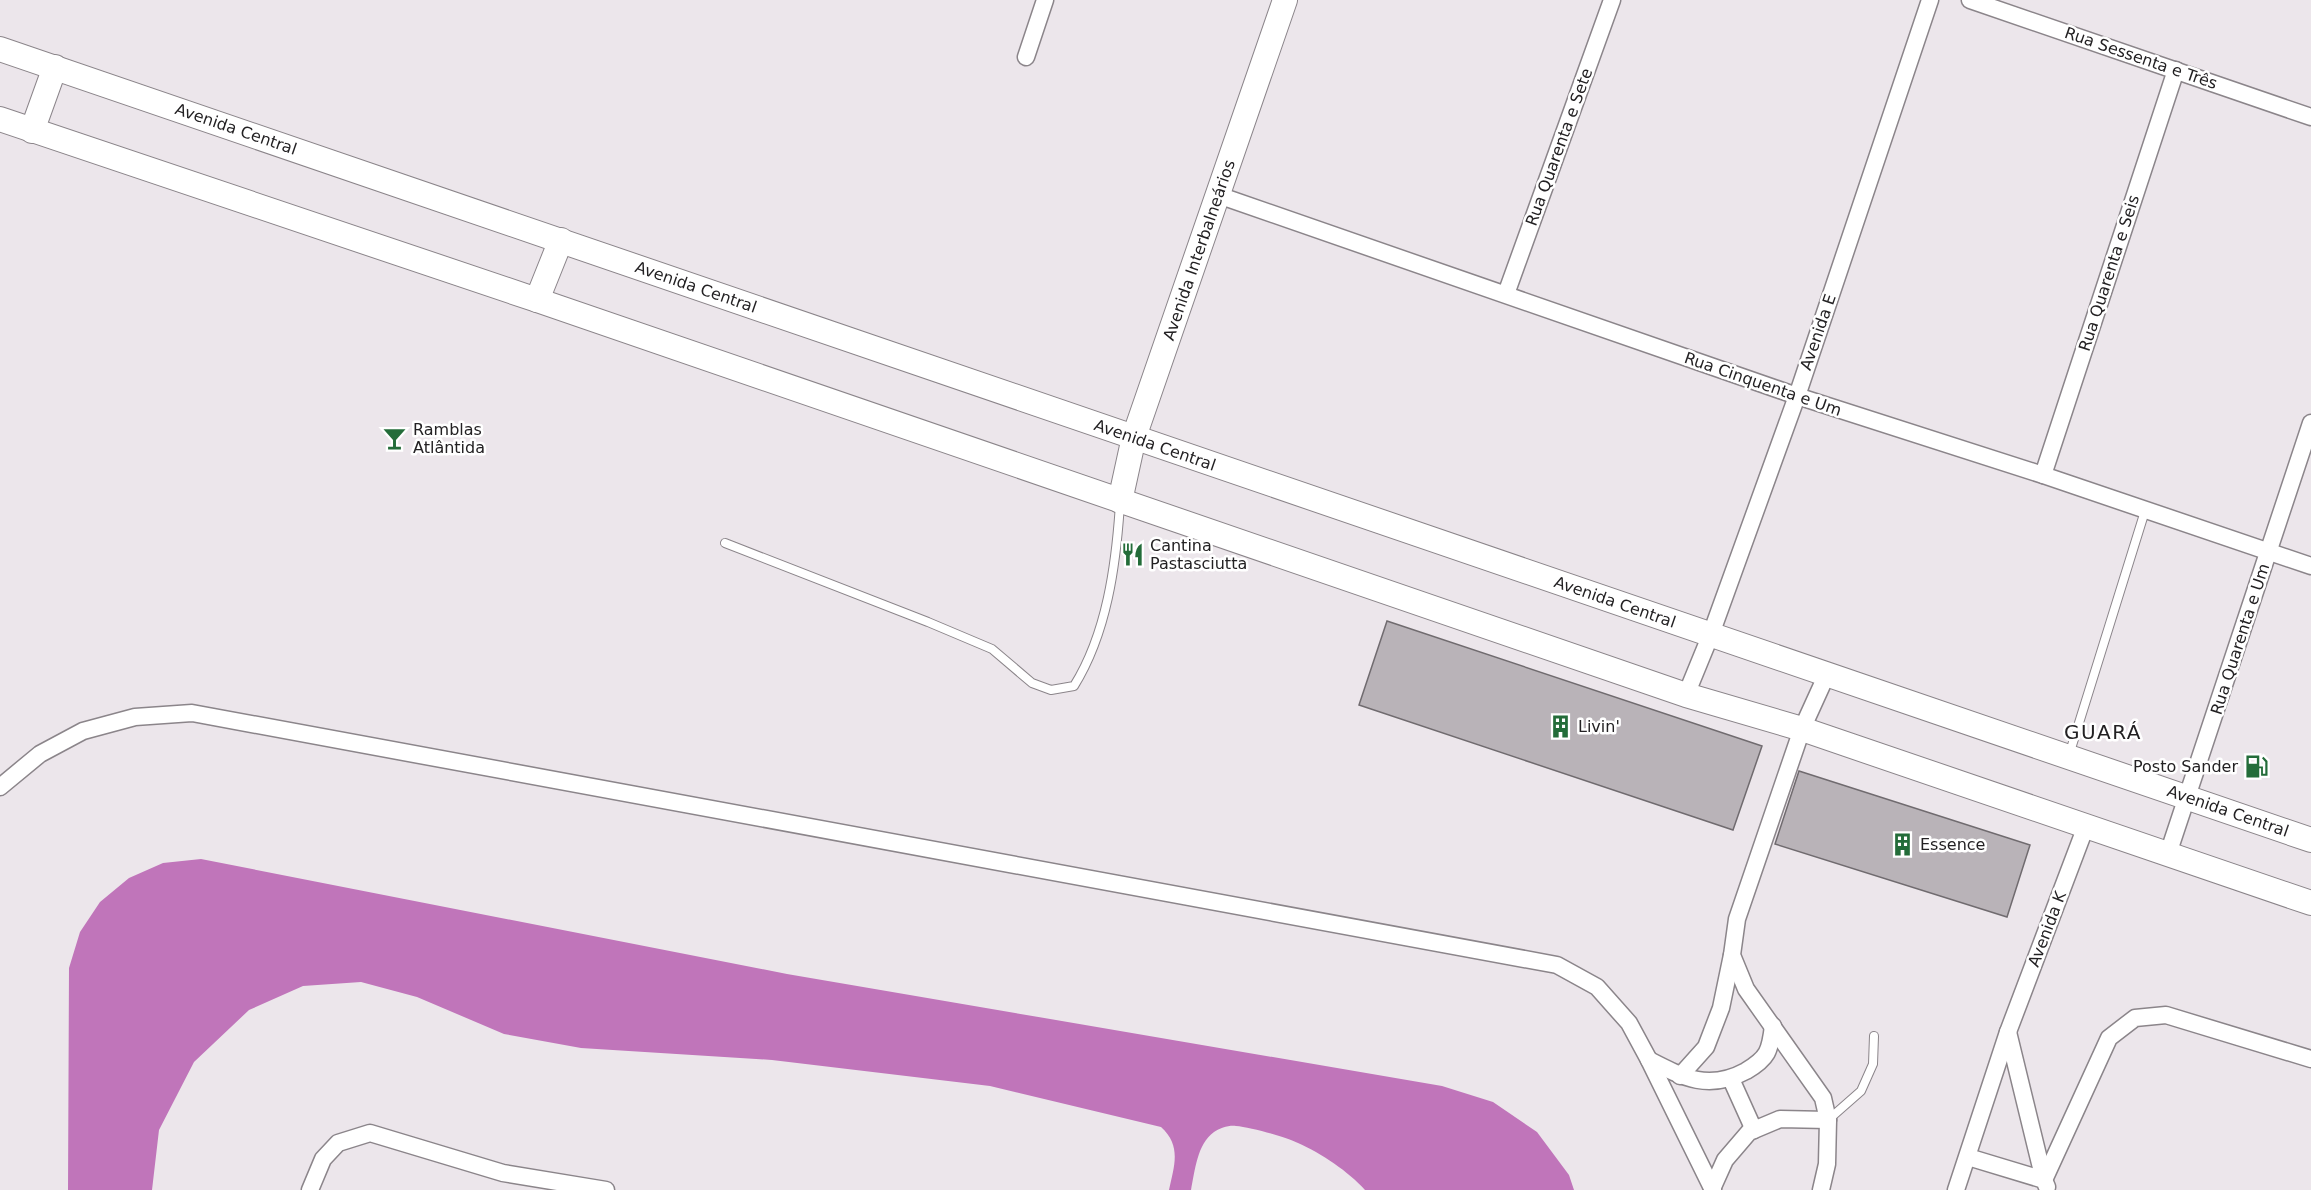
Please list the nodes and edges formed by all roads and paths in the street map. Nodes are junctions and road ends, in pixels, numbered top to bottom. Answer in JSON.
{"nodes":[{"id":1,"x":1045,"y":0,"type":"edge"},
{"id":2,"x":1285,"y":0,"type":"edge"},
{"id":3,"x":1612,"y":0,"type":"edge"},
{"id":4,"x":1930,"y":0,"type":"edge"},
{"id":5,"x":1970,"y":0,"type":"edge"},
{"id":6,"x":0,"y":49,"type":"edge"},
{"id":7,"x":1026,"y":57,"type":"dead end"},
{"id":8,"x":55,"y":67,"type":"junction"},
{"id":9,"x":2176,"y":70,"type":"junction"},
{"id":10,"x":2311,"y":117,"type":"edge"},
{"id":11,"x":0,"y":119,"type":"edge"},
{"id":12,"x":32,"y":131,"type":"junction"},
{"id":13,"x":1218,"y":195,"type":"junction"},
{"id":14,"x":561,"y":240,"type":"junction"},
{"id":15,"x":1506,"y":294,"type":"junction"},
{"id":16,"x":537,"y":300,"type":"junction"},
{"id":17,"x":1797,"y":396,"type":"junction"},
{"id":18,"x":2311,"y":423,"type":"edge"},
{"id":19,"x":1134,"y":437,"type":"junction"},
{"id":20,"x":2043,"y":475,"type":"junction"},
{"id":21,"x":1120,"y":501,"type":"junction"},
{"id":22,"x":2145,"y":512,"type":"junction"},
{"id":23,"x":725,"y":543,"type":"dead end"},
{"id":24,"x":2268,"y":551,"type":"junction"},
{"id":25,"x":2311,"y":566,"type":"edge"},
{"id":26,"x":1711,"y":634,"type":"junction"},
{"id":27,"x":1827,"y":674,"type":"junction"},
{"id":28,"x":1686,"y":695,"type":"junction"},
{"id":29,"x":1802,"y":729,"type":"junction"},
{"id":30,"x":2068,"y":757,"type":"junction"},
{"id":31,"x":0,"y":787,"type":"edge"},
{"id":32,"x":2188,"y":798,"type":"junction"},
{"id":33,"x":2086,"y":826,"type":"junction"},
{"id":34,"x":2311,"y":840,"type":"edge"},
{"id":35,"x":2168,"y":854,"type":"junction"},
{"id":36,"x":2311,"y":903,"type":"edge"},
{"id":37,"x":1732,"y":955,"type":"junction"},
{"id":38,"x":1773,"y":1026,"type":"junction"},
{"id":39,"x":2008,"y":1032,"type":"junction"},
{"id":40,"x":1874,"y":1036,"type":"dead end"},
{"id":41,"x":2311,"y":1059,"type":"edge"},
{"id":42,"x":1649,"y":1060,"type":"junction"},
{"id":43,"x":1680,"y":1076,"type":"junction"},
{"id":44,"x":1731,"y":1079,"type":"junction"},
{"id":45,"x":1828,"y":1120,"type":"junction"},
{"id":46,"x":1754,"y":1130,"type":"junction"},
{"id":47,"x":1968,"y":1157,"type":"junction"},
{"id":48,"x":2046,"y":1185,"type":"edge"},
{"id":49,"x":1712,"y":1189,"type":"edge"},
{"id":50,"x":310,"y":1190,"type":"edge"},
{"id":51,"x":606,"y":1190,"type":"edge"},
{"id":52,"x":1821,"y":1190,"type":"edge"},
{"id":53,"x":1956,"y":1190,"type":"edge"}],
"edges":[{"from":1,"to":7,"type":"street"},
{"from":2,"to":13,"type":"main road","name":"Avenida Interbalneários"},
{"from":3,"to":15,"type":"street","name":"Rua Quarenta e Sete"},
{"from":4,"to":17,"type":"street","name":"Avenida E"},
{"from":5,"to":9,"type":"street","name":"Rua Sessenta e Três"},
{"from":6,"to":8,"type":"main road","name":"Avenida Central"},
{"from":8,"to":12,"type":"main road"},
{"from":8,"to":14,"type":"main road","name":"Avenida Central"},
{"from":9,"to":10,"type":"street","name":"Rua Sessenta e Três"},
{"from":9,"to":20,"type":"street","name":"Rua Quarenta e Seis"},
{"from":11,"to":12,"type":"main road"},
{"from":12,"to":16,"type":"main road"},
{"from":13,"to":15,"type":"street","name":"Rua Cinquenta e Um"},
{"from":13,"to":19,"type":"main road","name":"Avenida Interbalneários"},
{"from":14,"to":16,"type":"main road"},
{"from":14,"to":19,"type":"main road","name":"Avenida Central"},
{"from":15,"to":17,"type":"street","name":"Rua Cinquenta e Um"},
{"from":16,"to":21,"type":"main road"},
{"from":17,"to":20,"type":"street","name":"Rua Cinquenta e Um"},
{"from":17,"to":26,"type":"street","name":"Avenida E"},
{"from":18,"to":24,"type":"street","name":"Rua Quarenta e Um"},
{"from":19,"to":21,"type":"main road","name":"Avenida Interbalneários"},
{"from":19,"to":26,"type":"main road","name":"Avenida Central"},
{"from":20,"to":22,"type":"street","name":"Rua Cinquenta e Um"},
{"from":21,"to":23,"type":"lane"},
{"from":21,"to":28,"type":"main road"},
{"from":22,"to":24,"type":"street","name":"Rua Cinquenta e Um"},
{"from":22,"to":30,"type":"lane"},
{"from":24,"to":25,"type":"street","name":"Rua Cinquenta e Um"},
{"from":24,"to":32,"type":"street","name":"Rua Quarenta e Um"},
{"from":26,"to":27,"type":"main road","name":"Avenida Central"},
{"from":26,"to":28,"type":"street","name":"Avenida E"},
{"from":27,"to":29,"type":"street"},
{"from":27,"to":30,"type":"main road","name":"Avenida Central"},
{"from":28,"to":29,"type":"main road"},
{"from":29,"to":33,"type":"main road"},
{"from":29,"to":37,"type":"street"},
{"from":30,"to":32,"type":"main road","name":"Avenida Central"},
{"from":31,"to":42,"type":"street"},
{"from":32,"to":34,"type":"main road","name":"Avenida Central"},
{"from":32,"to":35,"type":"street","name":"Rua Quarenta e Um"},
{"from":33,"to":35,"type":"main road"},
{"from":33,"to":39,"type":"street","name":"Avenida K"},
{"from":35,"to":36,"type":"main road"},
{"from":37,"to":38,"type":"street"},
{"from":37,"to":43,"type":"street"},
{"from":38,"to":44,"type":"street"},
{"from":38,"to":45,"type":"street"},
{"from":39,"to":47,"type":"street","name":"Avenida K"},
{"from":39,"to":48,"type":"street"},
{"from":40,"to":45,"type":"lane"},
{"from":41,"to":48,"type":"street"},
{"from":42,"to":43,"type":"street"},
{"from":42,"to":49,"type":"street"},
{"from":43,"to":44,"type":"street"},
{"from":44,"to":46,"type":"street"},
{"from":45,"to":46,"type":"street"},
{"from":45,"to":52,"type":"street"},
{"from":46,"to":49,"type":"street"},
{"from":47,"to":48,"type":"street"},
{"from":47,"to":53,"type":"street","name":"Avenida K"},
{"from":50,"to":51,"type":"street"}]}
